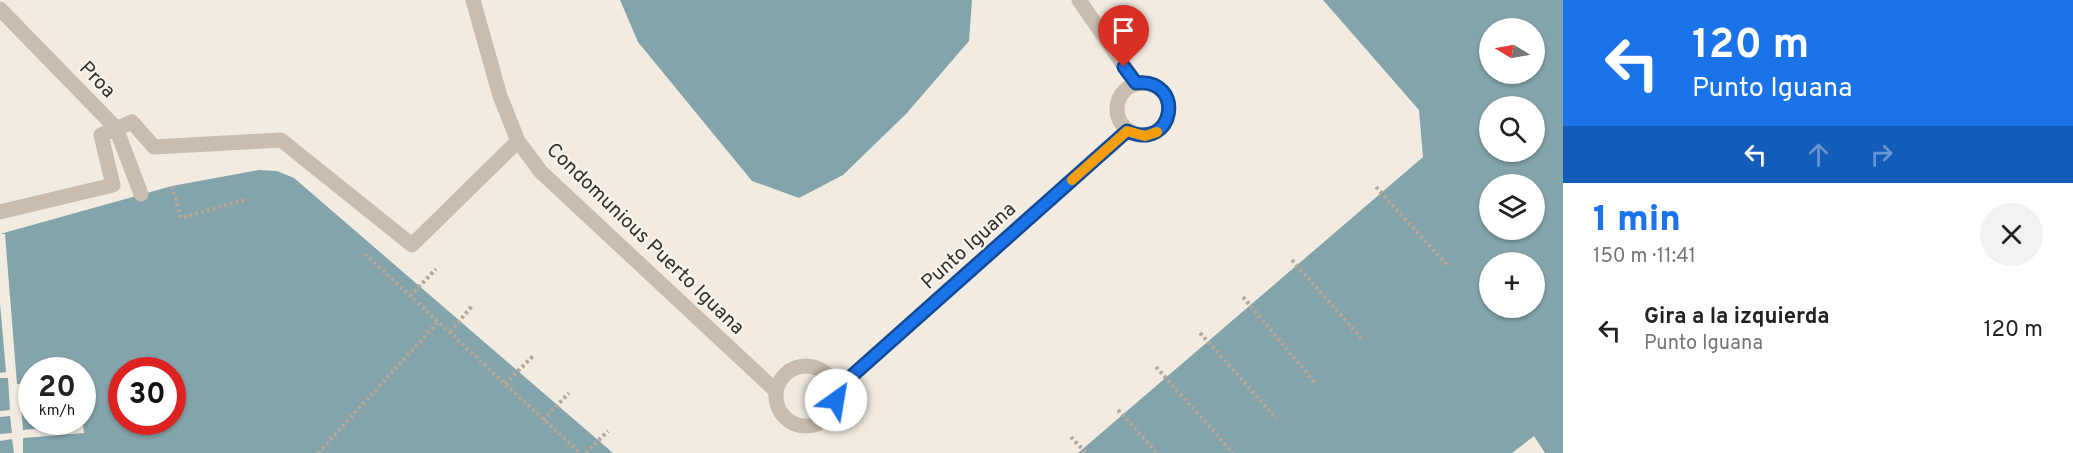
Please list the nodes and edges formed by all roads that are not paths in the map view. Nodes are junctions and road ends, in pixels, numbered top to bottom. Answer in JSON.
{"nodes":[{"id":1,"x":474,"y":0,"type":"edge"},
{"id":2,"x":1079,"y":0,"type":"edge"},
{"id":3,"x":0,"y":9,"type":"edge"},
{"id":4,"x":1136,"y":83,"type":"junction"},
{"id":5,"x":116,"y":128,"type":"junction"},
{"id":6,"x":1127,"y":131,"type":"junction"},
{"id":7,"x":518,"y":141,"type":"junction"},
{"id":8,"x":141,"y":194,"type":"dead end"},
{"id":9,"x":0,"y":212,"type":"edge"},
{"id":10,"x":836,"y":390,"type":"junction"},
{"id":11,"x":776,"y":391,"type":"junction"}],
"edges":[{"from":1,"to":7,"type":"street","name":"Condomunious Puerto Iguana"},
{"from":2,"to":4,"type":"street"},
{"from":3,"to":5,"type":"street","name":"Proa"},
{"from":4,"to":6,"type":"street"},
{"from":4,"to":6,"type":"street"},
{"from":5,"to":7,"type":"street"},
{"from":5,"to":8,"type":"street","name":"Proa"},
{"from":5,"to":9,"type":"street"},
{"from":6,"to":10,"type":"street","name":"Punto Iguana"},
{"from":7,"to":11,"type":"street","name":"Condomunious Puerto Iguana"},
{"from":10,"to":11,"type":"street"},
{"from":10,"to":11,"type":"street"}]}
